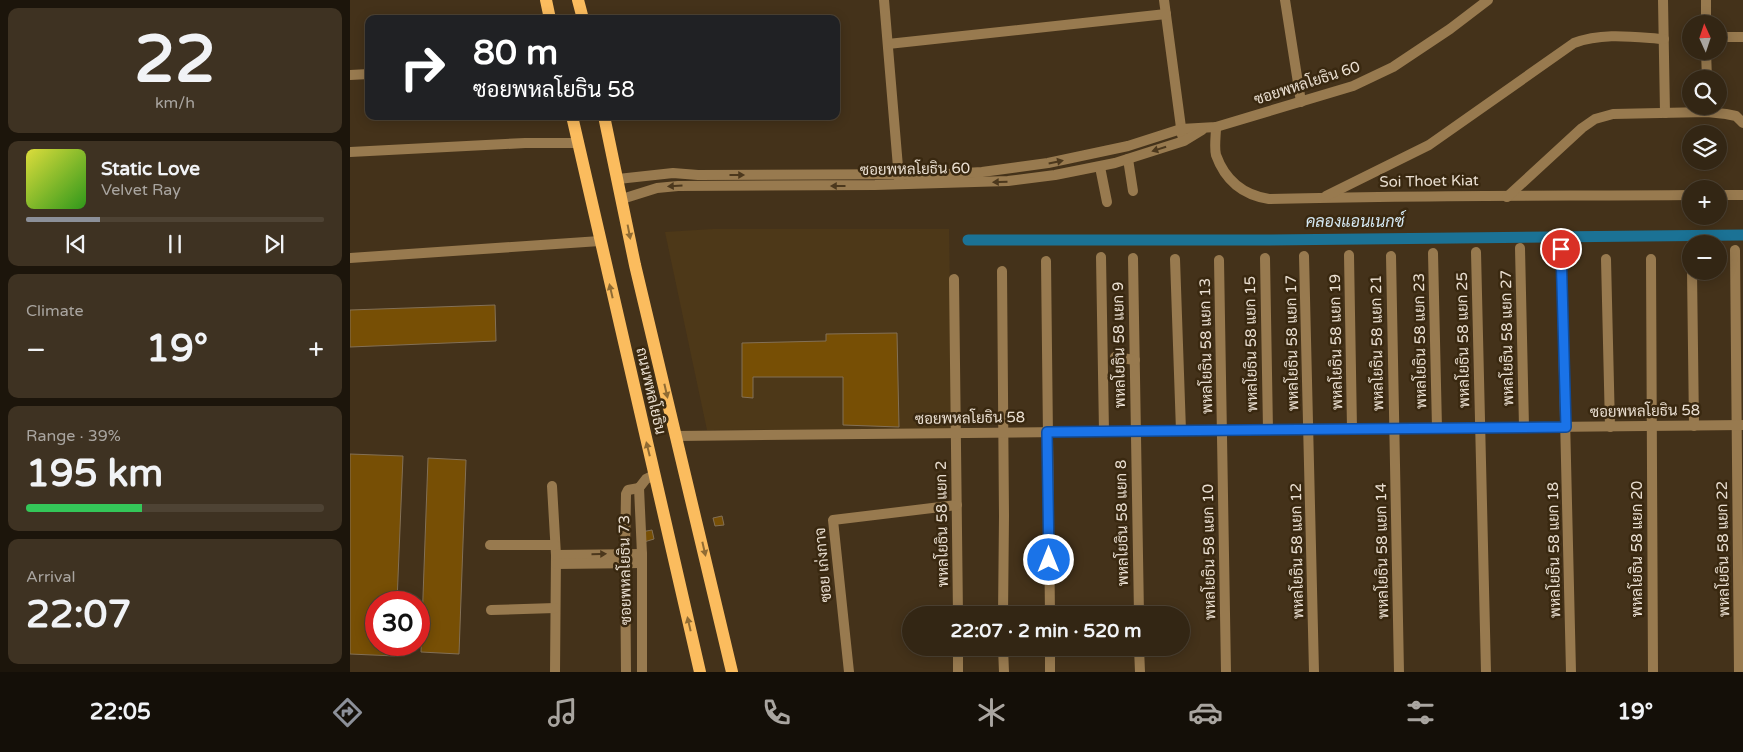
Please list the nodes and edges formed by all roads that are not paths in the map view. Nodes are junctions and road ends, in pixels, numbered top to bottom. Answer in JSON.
{"nodes":[{"id":1,"x":546,"y":0,"type":"edge"},
{"id":2,"x":578,"y":0,"type":"edge"},
{"id":3,"x":884,"y":0,"type":"edge"},
{"id":4,"x":1164,"y":0,"type":"edge"},
{"id":5,"x":1286,"y":0,"type":"edge"},
{"id":6,"x":1488,"y":0,"type":"edge"},
{"id":7,"x":1663,"y":0,"type":"edge"},
{"id":8,"x":1706,"y":0,"type":"edge"},
{"id":9,"x":1166,"y":14,"type":"junction"},
{"id":10,"x":549,"y":15,"type":"edge"},
{"id":11,"x":582,"y":15,"type":"edge"},
{"id":12,"x":1706,"y":15,"type":"edge"},
{"id":13,"x":1728,"y":37,"type":"edge"},
{"id":14,"x":1743,"y":37,"type":"edge"},
{"id":15,"x":1664,"y":39,"type":"junction"},
{"id":16,"x":888,"y":44,"type":"junction"},
{"id":17,"x":365,"y":74,"type":"edge"},
{"id":18,"x":350,"y":75,"type":"edge"},
{"id":19,"x":1301,"y":102,"type":"junction"},
{"id":20,"x":1682,"y":111,"type":"edge"},
{"id":21,"x":1665,"y":113,"type":"junction"},
{"id":22,"x":1727,"y":114,"type":"edge"},
{"id":23,"x":573,"y":120,"type":"edge"},
{"id":24,"x":605,"y":120,"type":"edge"},
{"id":25,"x":1743,"y":123,"type":"edge"},
{"id":26,"x":1216,"y":127,"type":"junction"},
{"id":27,"x":1203,"y":129,"type":"junction"},
{"id":28,"x":1181,"y":130,"type":"junction"},
{"id":29,"x":1184,"y":141,"type":"junction"},
{"id":30,"x":578,"y":144,"type":"junction"},
{"id":31,"x":350,"y":152,"type":"edge"},
{"id":32,"x":1128,"y":159,"type":"junction"},
{"id":33,"x":1100,"y":167,"type":"junction"},
{"id":34,"x":618,"y":179,"type":"junction"},
{"id":35,"x":875,"y":180,"type":"junction"},
{"id":36,"x":899,"y":180,"type":"junction"},
{"id":37,"x":1133,"y":191,"type":"dead end"},
{"id":38,"x":1682,"y":195,"type":"edge"},
{"id":39,"x":1727,"y":195,"type":"edge"},
{"id":40,"x":1743,"y":195,"type":"edge"},
{"id":41,"x":1323,"y":197,"type":"junction"},
{"id":42,"x":1507,"y":197,"type":"junction"},
{"id":43,"x":622,"y":199,"type":"junction"},
{"id":44,"x":1107,"y":202,"type":"dead end"},
{"id":45,"x":600,"y":241,"type":"junction"},
{"id":46,"x":1520,"y":248,"type":"dead end"},
{"id":47,"x":1561,"y":249,"type":"dead end"},
{"id":48,"x":1735,"y":250,"type":"dead end"},
{"id":49,"x":1476,"y":252,"type":"dead end"},
{"id":50,"x":1433,"y":253,"type":"dead end"},
{"id":51,"x":1349,"y":254,"type":"dead end"},
{"id":52,"x":1304,"y":256,"type":"dead end"},
{"id":53,"x":1391,"y":256,"type":"dead end"},
{"id":54,"x":1101,"y":257,"type":"dead end"},
{"id":55,"x":350,"y":258,"type":"edge"},
{"id":56,"x":1133,"y":258,"type":"dead end"},
{"id":57,"x":1265,"y":258,"type":"dead end"},
{"id":58,"x":1176,"y":259,"type":"dead end"},
{"id":59,"x":1606,"y":259,"type":"dead end"},
{"id":60,"x":1651,"y":259,"type":"dead end"},
{"id":61,"x":1219,"y":260,"type":"dead end"},
{"id":62,"x":1046,"y":261,"type":"dead end"},
{"id":63,"x":1002,"y":271,"type":"dead end"},
{"id":64,"x":954,"y":279,"type":"dead end"},
{"id":65,"x":1692,"y":280,"type":"edge"},
{"id":66,"x":1114,"y":357,"type":"dead end"},
{"id":67,"x":1135,"y":360,"type":"junction"},
{"id":68,"x":1740,"y":425,"type":"edge"},
{"id":69,"x":1610,"y":426,"type":"junction"},
{"id":70,"x":1652,"y":426,"type":"junction"},
{"id":71,"x":1694,"y":426,"type":"junction"},
{"id":72,"x":1524,"y":427,"type":"junction"},
{"id":73,"x":1566,"y":427,"type":"junction"},
{"id":74,"x":1438,"y":428,"type":"junction"},
{"id":75,"x":1480,"y":428,"type":"junction"},
{"id":76,"x":1352,"y":429,"type":"junction"},
{"id":77,"x":1394,"y":429,"type":"junction"},
{"id":78,"x":1222,"y":430,"type":"junction"},
{"id":79,"x":1268,"y":430,"type":"junction"},
{"id":80,"x":1309,"y":430,"type":"junction"},
{"id":81,"x":1136,"y":431,"type":"junction"},
{"id":82,"x":1181,"y":431,"type":"junction"},
{"id":83,"x":1047,"y":432,"type":"junction"},
{"id":84,"x":1104,"y":432,"type":"junction"},
{"id":85,"x":956,"y":433,"type":"junction"},
{"id":86,"x":1003,"y":433,"type":"junction"},
{"id":87,"x":677,"y":436,"type":"junction"},
{"id":88,"x":654,"y":474,"type":"junction"},
{"id":89,"x":552,"y":486,"type":"dead end"},
{"id":90,"x":639,"y":488,"type":"junction"},
{"id":91,"x":957,"y":505,"type":"junction"},
{"id":92,"x":490,"y":545,"type":"dead end"},
{"id":93,"x":556,"y":555,"type":"junction"},
{"id":94,"x":642,"y":558,"type":"junction"},
{"id":95,"x":625,"y":559,"type":"junction"},
{"id":96,"x":958,"y":606,"type":"edge"},
{"id":97,"x":1004,"y":606,"type":"edge"},
{"id":98,"x":1050,"y":606,"type":"edge"},
{"id":99,"x":1139,"y":606,"type":"edge"},
{"id":100,"x":556,"y":608,"type":"junction"},
{"id":101,"x":491,"y":610,"type":"dead end"},
{"id":102,"x":958,"y":656,"type":"edge"},
{"id":103,"x":1003,"y":656,"type":"edge"},
{"id":104,"x":1050,"y":656,"type":"edge"},
{"id":105,"x":1139,"y":656,"type":"edge"},
{"id":106,"x":555,"y":672,"type":"edge"},
{"id":107,"x":626,"y":672,"type":"edge"},
{"id":108,"x":642,"y":672,"type":"edge"},
{"id":109,"x":700,"y":672,"type":"edge"},
{"id":110,"x":732,"y":672,"type":"edge"},
{"id":111,"x":849,"y":672,"type":"edge"},
{"id":112,"x":958,"y":672,"type":"edge"},
{"id":113,"x":1004,"y":672,"type":"edge"},
{"id":114,"x":1050,"y":672,"type":"edge"},
{"id":115,"x":1140,"y":672,"type":"edge"},
{"id":116,"x":1226,"y":672,"type":"edge"},
{"id":117,"x":1314,"y":672,"type":"edge"},
{"id":118,"x":1399,"y":672,"type":"edge"},
{"id":119,"x":1486,"y":672,"type":"edge"},
{"id":120,"x":1571,"y":672,"type":"edge"},
{"id":121,"x":1653,"y":672,"type":"edge"},
{"id":122,"x":1739,"y":672,"type":"edge"}],
"edges":[{"from":1,"to":10,"type":"main road"},
{"from":2,"to":11,"type":"main road"},
{"from":3,"to":16,"type":"street"},
{"from":4,"to":9,"type":"street"},
{"from":5,"to":19,"type":"street"},
{"from":6,"to":19,"type":"street","name":"ซอยพหลโยธิน 60"},
{"from":7,"to":15,"type":"street"},
{"from":8,"to":12,"type":"street"},
{"from":9,"to":16,"type":"street"},
{"from":9,"to":28,"type":"street"},
{"from":13,"to":14,"type":"street"},
{"from":15,"to":21,"type":"street"},
{"from":15,"to":41,"type":"street"},
{"from":16,"to":36,"type":"street"},
{"from":17,"to":18,"type":"street"},
{"from":19,"to":26,"type":"street","name":"ซอยพหลโยธิน 60"},
{"from":20,"to":21,"type":"street"},
{"from":21,"to":42,"type":"street"},
{"from":22,"to":25,"type":"street"},
{"from":23,"to":30,"type":"main road","name":"ถนนพหลโยธิน"},
{"from":24,"to":34,"type":"main road","name":"ถนนพหลโยธิน"},
{"from":26,"to":27,"type":"street","name":"ซอยพหลโยธิน 60"},
{"from":26,"to":41,"type":"street","name":"Soi Thoet Kiat"},
{"from":27,"to":28,"type":"street","name":"ซอยพหลโยธิน 60"},
{"from":27,"to":29,"type":"street","name":"ซอยพหลโยธิน 60"},
{"from":28,"to":29,"type":"street"},
{"from":36,"to":28,"type":"street","name":"ซอยพหลโยธิน 60","one_way":true},
{"from":29,"to":32,"type":"street","name":"ซอยพหลโยธิน 60","one_way":true},
{"from":30,"to":31,"type":"street"},
{"from":30,"to":45,"type":"main road","name":"ถนนพหลโยธิน"},
{"from":32,"to":33,"type":"street","name":"ซอยพหลโยธิน 60"},
{"from":32,"to":37,"type":"street"},
{"from":33,"to":36,"type":"street","name":"ซอยพหลโยธิน 60","one_way":true},
{"from":33,"to":44,"type":"street"},
{"from":34,"to":35,"type":"street","name":"ซอยพหลโยธิน 60","one_way":true},
{"from":34,"to":43,"type":"main road","name":"ถนนพหลโยธิน"},
{"from":35,"to":36,"type":"street","name":"ซอยพหลโยธิน 60"},
{"from":35,"to":43,"type":"street","name":"ซอยพหลโยธิน 60","one_way":true},
{"from":38,"to":42,"type":"street","name":"Soi Thoet Kiat"},
{"from":39,"to":40,"type":"street"},
{"from":41,"to":42,"type":"street","name":"Soi Thoet Kiat"},
{"from":43,"to":87,"type":"main road","name":"ถนนพหลโยธิน","one_way":true},
{"from":45,"to":55,"type":"street"},
{"from":88,"to":45,"type":"main road","name":"ถนนพหลโยธิน","one_way":true},
{"from":46,"to":72,"type":"street","name":"พหลโยธิน 58 แยก 27"},
{"from":47,"to":73,"type":"street","name":"พหลโยธิน 58 แยก 18"},
{"from":48,"to":68,"type":"street","name":"พหลโยธิน 58 แยก 22"},
{"from":49,"to":75,"type":"street","name":"พหลโยธิน 58 แยก 25"},
{"from":50,"to":74,"type":"street","name":"พหลโยธิน 58 แยก 23"},
{"from":51,"to":76,"type":"street","name":"พหลโยธิน 58 แยก 19"},
{"from":52,"to":80,"type":"street","name":"พหลโยธิน 58 แยก 17"},
{"from":53,"to":77,"type":"street","name":"พหลโยธิน 58 แยก 21"},
{"from":54,"to":84,"type":"street"},
{"from":56,"to":67,"type":"street","name":"พหลโยธิน 58 แยก 9"},
{"from":57,"to":79,"type":"street","name":"พหลโยธิน 58 แยก 15"},
{"from":58,"to":82,"type":"street"},
{"from":59,"to":69,"type":"street"},
{"from":60,"to":70,"type":"street","name":"พหลโยธิน 58 แยก 20"},
{"from":61,"to":78,"type":"street","name":"พหลโยธิน 58 แยก 13"},
{"from":62,"to":83,"type":"street"},
{"from":63,"to":86,"type":"street"},
{"from":64,"to":85,"type":"street","name":"พหลโยธิน 58 แยก 2"},
{"from":65,"to":71,"type":"street"},
{"from":66,"to":67,"type":"street"},
{"from":67,"to":81,"type":"street","name":"พหลโยธิน 58 แยก 9"},
{"from":68,"to":71,"type":"street","name":"ซอยพหลโยธิน 58"},
{"from":68,"to":122,"type":"street","name":"พหลโยธิน 58 แยก 22"},
{"from":69,"to":70,"type":"street","name":"ซอยพหลโยธิน 58"},
{"from":69,"to":73,"type":"street","name":"ซอยพหลโยธิน 58"},
{"from":70,"to":71,"type":"street","name":"ซอยพหลโยธิน 58"},
{"from":70,"to":121,"type":"street","name":"พหลโยธิน 58 แยก 20"},
{"from":72,"to":73,"type":"street","name":"ซอยพหลโยธิน 58"},
{"from":72,"to":75,"type":"street","name":"ซอยพหลโยธิน 58"},
{"from":73,"to":120,"type":"street","name":"พหลโยธิน 58 แยก 18"},
{"from":74,"to":75,"type":"street","name":"ซอยพหลโยธิน 58"},
{"from":74,"to":77,"type":"street","name":"ซอยพหลโยธิน 58"},
{"from":75,"to":119,"type":"street","name":"พหลโยธิน 58 แยก 25"},
{"from":76,"to":77,"type":"street","name":"ซอยพหลโยธิน 58"},
{"from":76,"to":80,"type":"street","name":"ซอยพหลโยธิน 58"},
{"from":77,"to":118,"type":"street","name":"พหลโยธิน 58 แยก 14"},
{"from":78,"to":79,"type":"street","name":"ซอยพหลโยธิน 58"},
{"from":78,"to":82,"type":"street","name":"ซอยพหลโยธิน 58"},
{"from":78,"to":116,"type":"street","name":"พหลโยธิน 58 แยก 10"},
{"from":79,"to":80,"type":"street","name":"ซอยพหลโยธิน 58"},
{"from":80,"to":117,"type":"street","name":"พหลโยธิน 58 แยก 12"},
{"from":81,"to":82,"type":"street","name":"ซอยพหลโยธิน 58"},
{"from":81,"to":84,"type":"street","name":"ซอยพหลโยธิน 58"},
{"from":81,"to":99,"type":"street","name":"พหลโยธิน 58 แยก 8"},
{"from":83,"to":84,"type":"street","name":"ซอยพหลโยธิน 58"},
{"from":83,"to":86,"type":"street","name":"ซอยพหลโยธิน 58"},
{"from":83,"to":98,"type":"street"},
{"from":85,"to":86,"type":"street","name":"ซอยพหลโยธิน 58"},
{"from":85,"to":87,"type":"street","name":"ซอยพหลโยธิน 58"},
{"from":85,"to":91,"type":"street","name":"พหลโยธิน 58 แยก 2"},
{"from":86,"to":97,"type":"street"},
{"from":87,"to":110,"type":"main road","name":"ถนนพหลโยธิน","one_way":true},
{"from":88,"to":90,"type":"street"},
{"from":109,"to":88,"type":"main road","name":"ถนนพหลโยธิน","one_way":true},
{"from":89,"to":93,"type":"street"},
{"from":90,"to":94,"type":"street","name":"ซอยพหลโยธิน 73"},
{"from":90,"to":95,"type":"street"},
{"from":91,"to":96,"type":"street","name":"พหลโยธิน 58 แยก 2"},
{"from":91,"to":111,"type":"street","name":"ซอย เก่งกาจ"},
{"from":92,"to":93,"type":"street"},
{"from":93,"to":95,"type":"street"},
{"from":93,"to":100,"type":"street"},
{"from":94,"to":95,"type":"street"},
{"from":94,"to":108,"type":"street","name":"ซอยพหลโยธิน 73"},
{"from":95,"to":107,"type":"street"},
{"from":100,"to":101,"type":"street"},
{"from":100,"to":106,"type":"street"},
{"from":102,"to":112,"type":"street"},
{"from":103,"to":113,"type":"street"},
{"from":104,"to":114,"type":"street"},
{"from":105,"to":115,"type":"street"}]}
